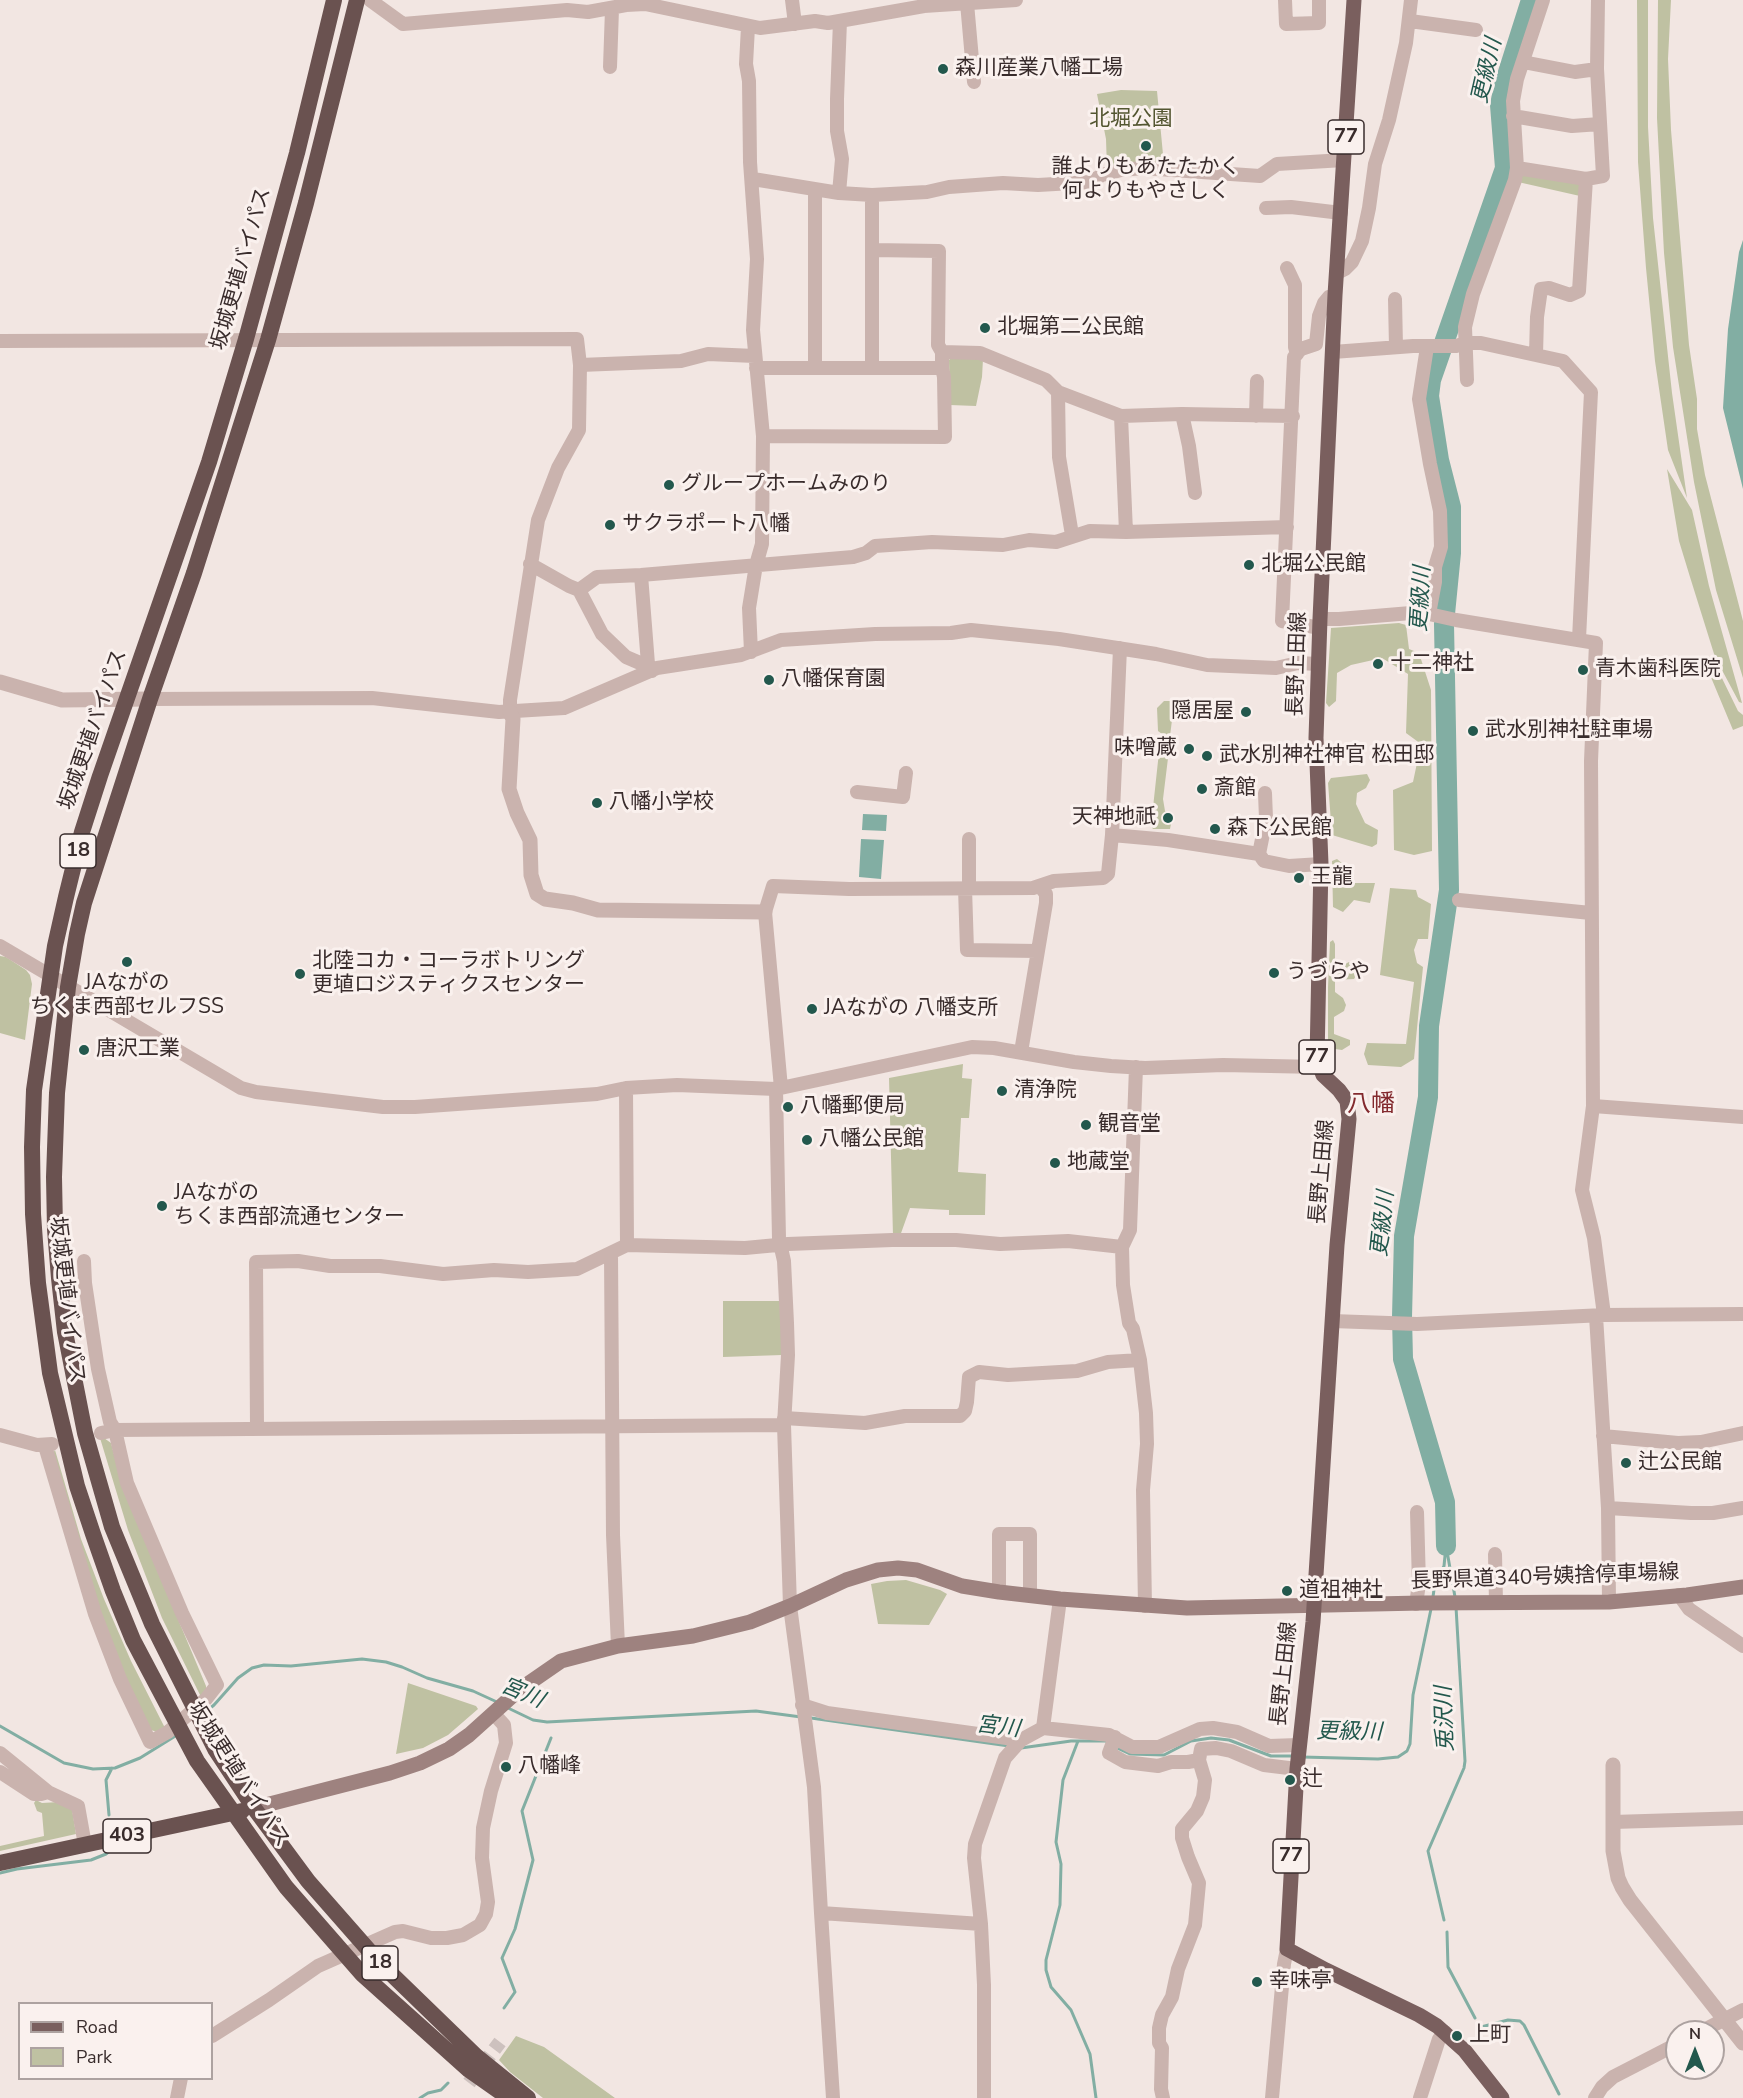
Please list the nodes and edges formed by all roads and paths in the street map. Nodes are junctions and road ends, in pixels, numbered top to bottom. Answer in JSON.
{"nodes":[{"id":1,"x":334,"y":0,"type":"edge"},
{"id":2,"x":357,"y":0,"type":"edge"},
{"id":3,"x":370,"y":0,"type":"edge"},
{"id":4,"x":792,"y":0,"type":"edge"},
{"id":5,"x":1016,"y":0,"type":"edge"},
{"id":6,"x":1285,"y":0,"type":"edge"},
{"id":7,"x":1319,"y":0,"type":"edge"},
{"id":8,"x":1354,"y":0,"type":"edge"},
{"id":9,"x":1411,"y":0,"type":"edge"},
{"id":10,"x":1544,"y":0,"type":"edge"},
{"id":11,"x":1598,"y":0,"type":"edge"},
{"id":12,"x":948,"y":2,"type":"edge"},
{"id":13,"x":967,"y":3,"type":"junction"},
{"id":14,"x":882,"y":6,"type":"edge"},
{"id":15,"x":612,"y":9,"type":"junction"},
{"id":16,"x":840,"y":21,"type":"junction"},
{"id":17,"x":1410,"y":21,"type":"junction"},
{"id":18,"x":795,"y":24,"type":"junction"},
{"id":19,"x":748,"y":27,"type":"junction"},
{"id":20,"x":1476,"y":30,"type":"dead end"},
{"id":21,"x":1523,"y":62,"type":"junction"},
{"id":22,"x":610,"y":68,"type":"dead end"},
{"id":23,"x":1597,"y":69,"type":"junction"},
{"id":24,"x":974,"y":82,"type":"dead end"},
{"id":25,"x":1513,"y":116,"type":"junction"},
{"id":26,"x":1600,"y":124,"type":"junction"},
{"id":27,"x":1344,"y":160,"type":"junction"},
{"id":28,"x":1517,"y":168,"type":"junction"},
{"id":29,"x":753,"y":179,"type":"junction"},
{"id":30,"x":1586,"y":179,"type":"junction"},
{"id":31,"x":815,"y":190,"type":"junction"},
{"id":32,"x":839,"y":194,"type":"junction"},
{"id":33,"x":872,"y":195,"type":"junction"},
{"id":34,"x":1266,"y":208,"type":"dead end"},
{"id":35,"x":1341,"y":213,"type":"junction"},
{"id":36,"x":872,"y":250,"type":"junction"},
{"id":37,"x":1287,"y":268,"type":"dead end"},
{"id":38,"x":1337,"y":273,"type":"junction"},
{"id":39,"x":1335,"y":295,"type":"junction"},
{"id":40,"x":1395,"y":299,"type":"dead end"},
{"id":41,"x":1295,"y":314,"type":"junction"},
{"id":42,"x":1319,"y":320,"type":"junction"},
{"id":43,"x":246,"y":339,"type":"junction"},
{"id":44,"x":268,"y":340,"type":"junction"},
{"id":45,"x":0,"y":341,"type":"edge"},
{"id":46,"x":1460,"y":345,"type":"junction"},
{"id":47,"x":1396,"y":347,"type":"junction"},
{"id":48,"x":1430,"y":347,"type":"junction"},
{"id":49,"x":942,"y":352,"type":"junction"},
{"id":50,"x":1333,"y":352,"type":"junction"},
{"id":51,"x":1297,"y":354,"type":"junction"},
{"id":52,"x":1536,"y":355,"type":"junction"},
{"id":53,"x":756,"y":362,"type":"junction"},
{"id":54,"x":580,"y":365,"type":"junction"},
{"id":55,"x":815,"y":367,"type":"junction"},
{"id":56,"x":872,"y":368,"type":"junction"},
{"id":57,"x":942,"y":368,"type":"junction"},
{"id":58,"x":1467,"y":380,"type":"dead end"},
{"id":59,"x":1257,"y":381,"type":"dead end"},
{"id":60,"x":1058,"y":392,"type":"junction"},
{"id":61,"x":1182,"y":414,"type":"junction"},
{"id":62,"x":1121,"y":416,"type":"junction"},
{"id":63,"x":1256,"y":416,"type":"junction"},
{"id":64,"x":1293,"y":416,"type":"junction"},
{"id":65,"x":763,"y":436,"type":"junction"},
{"id":66,"x":1195,"y":493,"type":"dead end"},
{"id":67,"x":1287,"y":527,"type":"junction"},
{"id":68,"x":1126,"y":532,"type":"junction"},
{"id":69,"x":1072,"y":535,"type":"junction"},
{"id":70,"x":531,"y":564,"type":"junction"},
{"id":71,"x":756,"y":565,"type":"junction"},
{"id":72,"x":640,"y":576,"type":"junction"},
{"id":73,"x":579,"y":590,"type":"junction"},
{"id":74,"x":1431,"y":614,"type":"junction"},
{"id":75,"x":1320,"y":623,"type":"junction"},
{"id":76,"x":1579,"y":639,"type":"junction"},
{"id":77,"x":1120,"y":648,"type":"junction"},
{"id":78,"x":751,"y":652,"type":"junction"},
{"id":79,"x":1318,"y":664,"type":"junction"},
{"id":80,"x":650,"y":667,"type":"junction"},
{"id":81,"x":0,"y":682,"type":"edge"},
{"id":82,"x":150,"y":699,"type":"junction"},
{"id":83,"x":128,"y":700,"type":"junction"},
{"id":84,"x":510,"y":712,"type":"junction"},
{"id":85,"x":906,"y":773,"type":"dead end"},
{"id":86,"x":857,"y":792,"type":"dead end"},
{"id":87,"x":1265,"y":793,"type":"dead end"},
{"id":88,"x":1112,"y":835,"type":"junction"},
{"id":89,"x":969,"y":839,"type":"dead end"},
{"id":90,"x":1259,"y":854,"type":"junction"},
{"id":91,"x":1321,"y":864,"type":"junction"},
{"id":92,"x":1040,"y":886,"type":"junction"},
{"id":93,"x":967,"y":888,"type":"junction"},
{"id":94,"x":1459,"y":900,"type":"dead end"},
{"id":95,"x":765,"y":912,"type":"junction"},
{"id":96,"x":1591,"y":913,"type":"junction"},
{"id":97,"x":0,"y":946,"type":"edge"},
{"id":98,"x":1037,"y":951,"type":"junction"},
{"id":99,"x":50,"y":975,"type":"junction"},
{"id":100,"x":68,"y":987,"type":"junction"},
{"id":101,"x":1021,"y":1052,"type":"junction"},
{"id":102,"x":1136,"y":1067,"type":"junction"},
{"id":103,"x":1318,"y":1067,"type":"junction"},
{"id":104,"x":626,"y":1088,"type":"junction"},
{"id":105,"x":779,"y":1088,"type":"junction"},
{"id":106,"x":1593,"y":1106,"type":"junction"},
{"id":107,"x":1743,"y":1117,"type":"edge"},
{"id":108,"x":627,"y":1245,"type":"junction"},
{"id":109,"x":781,"y":1245,"type":"junction"},
{"id":110,"x":1122,"y":1247,"type":"junction"},
{"id":111,"x":611,"y":1254,"type":"junction"},
{"id":112,"x":84,"y":1261,"type":"dead end"},
{"id":113,"x":1743,"y":1314,"type":"edge"},
{"id":114,"x":1600,"y":1316,"type":"junction"},
{"id":115,"x":1332,"y":1321,"type":"junction"},
{"id":116,"x":1140,"y":1360,"type":"junction"},
{"id":117,"x":784,"y":1422,"type":"junction"},
{"id":118,"x":612,"y":1427,"type":"junction"},
{"id":119,"x":257,"y":1428,"type":"junction"},
{"id":120,"x":115,"y":1430,"type":"junction"},
{"id":121,"x":101,"y":1433,"type":"dead end"},
{"id":122,"x":1743,"y":1433,"type":"edge"},
{"id":123,"x":0,"y":1435,"type":"edge"},
{"id":124,"x":1603,"y":1436,"type":"junction"},
{"id":125,"x":1608,"y":1508,"type":"junction"},
{"id":126,"x":1743,"y":1508,"type":"edge"},
{"id":127,"x":1417,"y":1512,"type":"dead end"},
{"id":128,"x":1495,"y":1554,"type":"dead end"},
{"id":129,"x":1743,"y":1587,"type":"edge"},
{"id":130,"x":999,"y":1592,"type":"junction"},
{"id":131,"x":1030,"y":1595,"type":"junction"},
{"id":132,"x":1679,"y":1595,"type":"junction"},
{"id":133,"x":1060,"y":1599,"type":"junction"},
{"id":134,"x":1609,"y":1602,"type":"junction"},
{"id":135,"x":1418,"y":1603,"type":"junction"},
{"id":136,"x":1496,"y":1603,"type":"junction"},
{"id":137,"x":790,"y":1606,"type":"junction"},
{"id":138,"x":1144,"y":1606,"type":"junction"},
{"id":139,"x":1314,"y":1606,"type":"junction"},
{"id":140,"x":618,"y":1646,"type":"junction"},
{"id":141,"x":1743,"y":1646,"type":"edge"},
{"id":142,"x":500,"y":1708,"type":"junction"},
{"id":143,"x":802,"y":1708,"type":"junction"},
{"id":144,"x":1043,"y":1728,"type":"junction"},
{"id":145,"x":1021,"y":1740,"type":"junction"},
{"id":146,"x":1114,"y":1742,"type":"junction"},
{"id":147,"x":0,"y":1753,"type":"edge"},
{"id":148,"x":1298,"y":1757,"type":"junction"},
{"id":149,"x":1199,"y":1760,"type":"junction"},
{"id":150,"x":1613,"y":1765,"type":"dead end"},
{"id":151,"x":0,"y":1772,"type":"edge"},
{"id":152,"x":48,"y":1792,"type":"junction"},
{"id":153,"x":254,"y":1808,"type":"junction"},
{"id":154,"x":234,"y":1813,"type":"junction"},
{"id":155,"x":1743,"y":1818,"type":"edge"},
{"id":156,"x":1613,"y":1822,"type":"junction"},
{"id":157,"x":85,"y":1845,"type":"junction"},
{"id":158,"x":0,"y":1863,"type":"edge"},
{"id":159,"x":820,"y":1913,"type":"junction"},
{"id":160,"x":981,"y":1924,"type":"junction"},
{"id":161,"x":1287,"y":1949,"type":"junction"},
{"id":162,"x":1743,"y":2010,"type":"edge"},
{"id":163,"x":1724,"y":2020,"type":"joint"},
{"id":164,"x":1725,"y":2021,"type":"edge"},
{"id":165,"x":1445,"y":2032,"type":"junction"},
{"id":166,"x":213,"y":2035,"type":"edge"},
{"id":167,"x":1743,"y":2043,"type":"edge"},
{"id":168,"x":1665,"y":2050,"type":"edge"},
{"id":169,"x":181,"y":2080,"type":"edge"},
{"id":170,"x":177,"y":2098,"type":"edge"},
{"id":171,"x":509,"y":2098,"type":"edge"},
{"id":172,"x":528,"y":2098,"type":"edge"},
{"id":173,"x":833,"y":2098,"type":"edge"},
{"id":174,"x":984,"y":2098,"type":"edge"},
{"id":175,"x":1163,"y":2098,"type":"edge"},
{"id":176,"x":1272,"y":2098,"type":"edge"},
{"id":177,"x":1420,"y":2098,"type":"edge"},
{"id":178,"x":1502,"y":2098,"type":"edge"},
{"id":179,"x":1595,"y":2098,"type":"edge"}],
"edges":[{"from":1,"to":43,"type":"highway","name":"坂城更埴バイパス","number":"18"},
{"from":2,"to":44,"type":"highway","name":"坂城更埴バイパス","number":"18"},
{"from":3,"to":15,"type":"street"},
{"from":4,"to":18,"type":"street"},
{"from":5,"to":13,"type":"street"},
{"from":6,"to":7,"type":"street"},
{"from":8,"to":27,"type":"main road","name":"長野上田線","number":"77"},
{"from":9,"to":17,"type":"street"},
{"from":10,"to":21,"type":"street"},
{"from":11,"to":23,"type":"street"},
{"from":12,"to":13,"type":"street"},
{"from":12,"to":14,"type":"street"},
{"from":13,"to":24,"type":"street"},
{"from":14,"to":16,"type":"street"},
{"from":15,"to":19,"type":"street"},
{"from":15,"to":22,"type":"street"},
{"from":16,"to":18,"type":"street"},
{"from":16,"to":32,"type":"street"},
{"from":17,"to":20,"type":"street"},
{"from":17,"to":38,"type":"street"},
{"from":18,"to":19,"type":"street"},
{"from":19,"to":29,"type":"street"},
{"from":21,"to":23,"type":"street"},
{"from":21,"to":25,"type":"street"},
{"from":23,"to":26,"type":"street"},
{"from":25,"to":26,"type":"street"},
{"from":25,"to":28,"type":"street"},
{"from":26,"to":30,"type":"street"},
{"from":27,"to":33,"type":"street"},
{"from":27,"to":35,"type":"main road","name":"長野上田線","number":"77"},
{"from":28,"to":30,"type":"street"},
{"from":28,"to":46,"type":"street"},
{"from":29,"to":31,"type":"street"},
{"from":29,"to":53,"type":"street"},
{"from":30,"to":52,"type":"street"},
{"from":31,"to":32,"type":"street"},
{"from":31,"to":55,"type":"street"},
{"from":32,"to":33,"type":"street"},
{"from":33,"to":36,"type":"street"},
{"from":34,"to":35,"type":"street"},
{"from":35,"to":38,"type":"main road","name":"長野上田線","number":"77"},
{"from":36,"to":49,"type":"street"},
{"from":36,"to":56,"type":"street"},
{"from":37,"to":41,"type":"street"},
{"from":38,"to":39,"type":"main road","name":"長野上田線","number":"77"},
{"from":39,"to":42,"type":"street"},
{"from":39,"to":50,"type":"main road","name":"長野上田線","number":"77"},
{"from":40,"to":47,"type":"street"},
{"from":41,"to":42,"type":"street"},
{"from":41,"to":51,"type":"street"},
{"from":42,"to":51,"type":"street"},
{"from":43,"to":44,"type":"street"},
{"from":43,"to":45,"type":"street"},
{"from":43,"to":83,"type":"highway","name":"坂城更埴バイパス","number":"18"},
{"from":44,"to":54,"type":"street"},
{"from":44,"to":82,"type":"highway","name":"坂城更埴バイパス","number":"18"},
{"from":46,"to":48,"type":"street"},
{"from":46,"to":52,"type":"street"},
{"from":46,"to":58,"type":"street"},
{"from":47,"to":48,"type":"street"},
{"from":47,"to":50,"type":"street"},
{"from":48,"to":74,"type":"street"},
{"from":49,"to":57,"type":"street"},
{"from":49,"to":60,"type":"street"},
{"from":50,"to":75,"type":"main road","name":"長野上田線","number":"77"},
{"from":51,"to":64,"type":"street"},
{"from":52,"to":76,"type":"street"},
{"from":53,"to":54,"type":"street"},
{"from":53,"to":55,"type":"street"},
{"from":53,"to":65,"type":"street"},
{"from":54,"to":70,"type":"street"},
{"from":55,"to":56,"type":"street"},
{"from":56,"to":57,"type":"street"},
{"from":57,"to":65,"type":"street"},
{"from":59,"to":63,"type":"street"},
{"from":60,"to":62,"type":"street"},
{"from":60,"to":69,"type":"street"},
{"from":61,"to":62,"type":"street"},
{"from":61,"to":63,"type":"street"},
{"from":61,"to":66,"type":"street"},
{"from":62,"to":68,"type":"street"},
{"from":63,"to":64,"type":"street"},
{"from":64,"to":67,"type":"street"},
{"from":65,"to":71,"type":"street"},
{"from":67,"to":68,"type":"street"},
{"from":67,"to":75,"type":"street"},
{"from":68,"to":69,"type":"street"},
{"from":69,"to":71,"type":"street"},
{"from":70,"to":73,"type":"street"},
{"from":70,"to":84,"type":"street"},
{"from":71,"to":72,"type":"street"},
{"from":71,"to":78,"type":"street"},
{"from":72,"to":73,"type":"street"},
{"from":72,"to":80,"type":"street"},
{"from":73,"to":80,"type":"street"},
{"from":74,"to":75,"type":"street"},
{"from":74,"to":76,"type":"street"},
{"from":75,"to":79,"type":"main road","name":"長野上田線","number":"77"},
{"from":76,"to":96,"type":"street"},
{"from":77,"to":78,"type":"street"},
{"from":77,"to":79,"type":"street"},
{"from":77,"to":88,"type":"street"},
{"from":78,"to":80,"type":"street"},
{"from":79,"to":91,"type":"main road","name":"長野上田線","number":"77"},
{"from":80,"to":84,"type":"street"},
{"from":81,"to":83,"type":"street"},
{"from":82,"to":83,"type":"street"},
{"from":82,"to":84,"type":"street"},
{"from":82,"to":100,"type":"highway","name":"坂城更埴バイパス","number":"18"},
{"from":83,"to":99,"type":"highway","name":"坂城更埴バイパス","number":"18"},
{"from":84,"to":95,"type":"street"},
{"from":85,"to":86,"type":"street"},
{"from":87,"to":90,"type":"street"},
{"from":88,"to":90,"type":"street"},
{"from":88,"to":92,"type":"street"},
{"from":89,"to":93,"type":"street"},
{"from":90,"to":91,"type":"street"},
{"from":91,"to":103,"type":"main road","name":"長野上田線","number":"77"},
{"from":92,"to":93,"type":"street"},
{"from":92,"to":98,"type":"street"},
{"from":93,"to":95,"type":"street"},
{"from":93,"to":98,"type":"street"},
{"from":94,"to":96,"type":"street"},
{"from":95,"to":105,"type":"street"},
{"from":96,"to":106,"type":"street"},
{"from":97,"to":99,"type":"street"},
{"from":98,"to":101,"type":"street"},
{"from":99,"to":100,"type":"street"},
{"from":99,"to":154,"type":"highway","name":"坂城更埴バイパス","number":"18"},
{"from":100,"to":104,"type":"street"},
{"from":100,"to":153,"type":"highway","name":"坂城更埴バイパス","number":"18"},
{"from":101,"to":102,"type":"street"},
{"from":101,"to":105,"type":"street"},
{"from":102,"to":103,"type":"street"},
{"from":102,"to":110,"type":"street"},
{"from":103,"to":115,"type":"main road","name":"長野上田線","number":"77"},
{"from":104,"to":105,"type":"street"},
{"from":104,"to":108,"type":"street"},
{"from":105,"to":109,"type":"street"},
{"from":106,"to":107,"type":"street"},
{"from":106,"to":114,"type":"street"},
{"from":108,"to":109,"type":"street"},
{"from":108,"to":111,"type":"street"},
{"from":109,"to":110,"type":"street"},
{"from":109,"to":117,"type":"street"},
{"from":110,"to":116,"type":"street"},
{"from":111,"to":118,"type":"street"},
{"from":111,"to":119,"type":"street"},
{"from":112,"to":120,"type":"street"},
{"from":113,"to":114,"type":"street"},
{"from":114,"to":115,"type":"street"},
{"from":114,"to":124,"type":"street"},
{"from":115,"to":139,"type":"main road","name":"長野上田線","number":"77"},
{"from":116,"to":117,"type":"street"},
{"from":116,"to":138,"type":"street"},
{"from":117,"to":118,"type":"street"},
{"from":117,"to":137,"type":"street"},
{"from":118,"to":119,"type":"street"},
{"from":118,"to":140,"type":"street"},
{"from":119,"to":120,"type":"street"},
{"from":120,"to":121,"type":"street"},
{"from":120,"to":123,"type":"street"},
{"from":122,"to":124,"type":"street"},
{"from":124,"to":125,"type":"street"},
{"from":125,"to":126,"type":"street"},
{"from":125,"to":134,"type":"street"},
{"from":127,"to":135,"type":"street"},
{"from":128,"to":136,"type":"street"},
{"from":129,"to":132,"type":"main road","name":"長野県道340号姨捨停車場線"},
{"from":130,"to":131,"type":"main road","name":"長野県道340号姨捨停車場線"},
{"from":130,"to":131,"type":"street"},
{"from":130,"to":137,"type":"main road","name":"長野県道340号姨捨停車場線"},
{"from":131,"to":133,"type":"main road","name":"長野県道340号姨捨停車場線"},
{"from":132,"to":134,"type":"main road","name":"長野県道340号姨捨停車場線"},
{"from":132,"to":141,"type":"street"},
{"from":133,"to":138,"type":"main road","name":"長野県道340号姨捨停車場線"},
{"from":133,"to":144,"type":"street"},
{"from":134,"to":136,"type":"main road","name":"長野県道340号姨捨停車場線"},
{"from":135,"to":136,"type":"main road","name":"長野県道340号姨捨停車場線"},
{"from":135,"to":139,"type":"main road","name":"長野県道340号姨捨停車場線"},
{"from":137,"to":140,"type":"main road","name":"長野県道340号姨捨停車場線"},
{"from":137,"to":143,"type":"street"},
{"from":138,"to":139,"type":"main road","name":"長野県道340号姨捨停車場線"},
{"from":139,"to":148,"type":"main road","name":"長野上田線","number":"77"},
{"from":140,"to":142,"type":"main road","name":"長野県道340号姨捨停車場線"},
{"from":142,"to":153,"type":"main road","name":"長野県道340号姨捨停車場線"},
{"from":142,"to":166,"type":"street"},
{"from":143,"to":145,"type":"street"},
{"from":143,"to":159,"type":"street"},
{"from":144,"to":145,"type":"street"},
{"from":144,"to":146,"type":"street"},
{"from":145,"to":160,"type":"street"},
{"from":146,"to":148,"type":"street"},
{"from":146,"to":149,"type":"street"},
{"from":147,"to":152,"type":"street"},
{"from":148,"to":149,"type":"street"},
{"from":148,"to":161,"type":"main road","name":"長野上田線","number":"77"},
{"from":149,"to":175,"type":"street"},
{"from":150,"to":156,"type":"street"},
{"from":151,"to":152,"type":"street"},
{"from":152,"to":157,"type":"street"},
{"from":153,"to":154,"type":"highway","number":"403"},
{"from":153,"to":172,"type":"highway","name":"坂城更埴バイパス","number":"18"},
{"from":154,"to":157,"type":"highway","number":"403"},
{"from":154,"to":171,"type":"highway","name":"坂城更埴バイパス","number":"18"},
{"from":155,"to":156,"type":"street"},
{"from":156,"to":163,"type":"street"},
{"from":157,"to":158,"type":"highway","number":"403"},
{"from":159,"to":160,"type":"street"},
{"from":159,"to":173,"type":"street"},
{"from":160,"to":174,"type":"street"},
{"from":161,"to":165,"type":"main road"},
{"from":161,"to":176,"type":"street"},
{"from":162,"to":163,"type":"street"},
{"from":164,"to":167,"type":"street"},
{"from":165,"to":177,"type":"street"},
{"from":165,"to":178,"type":"main road"},
{"from":168,"to":179,"type":"street"},
{"from":169,"to":170,"type":"street"}]}
